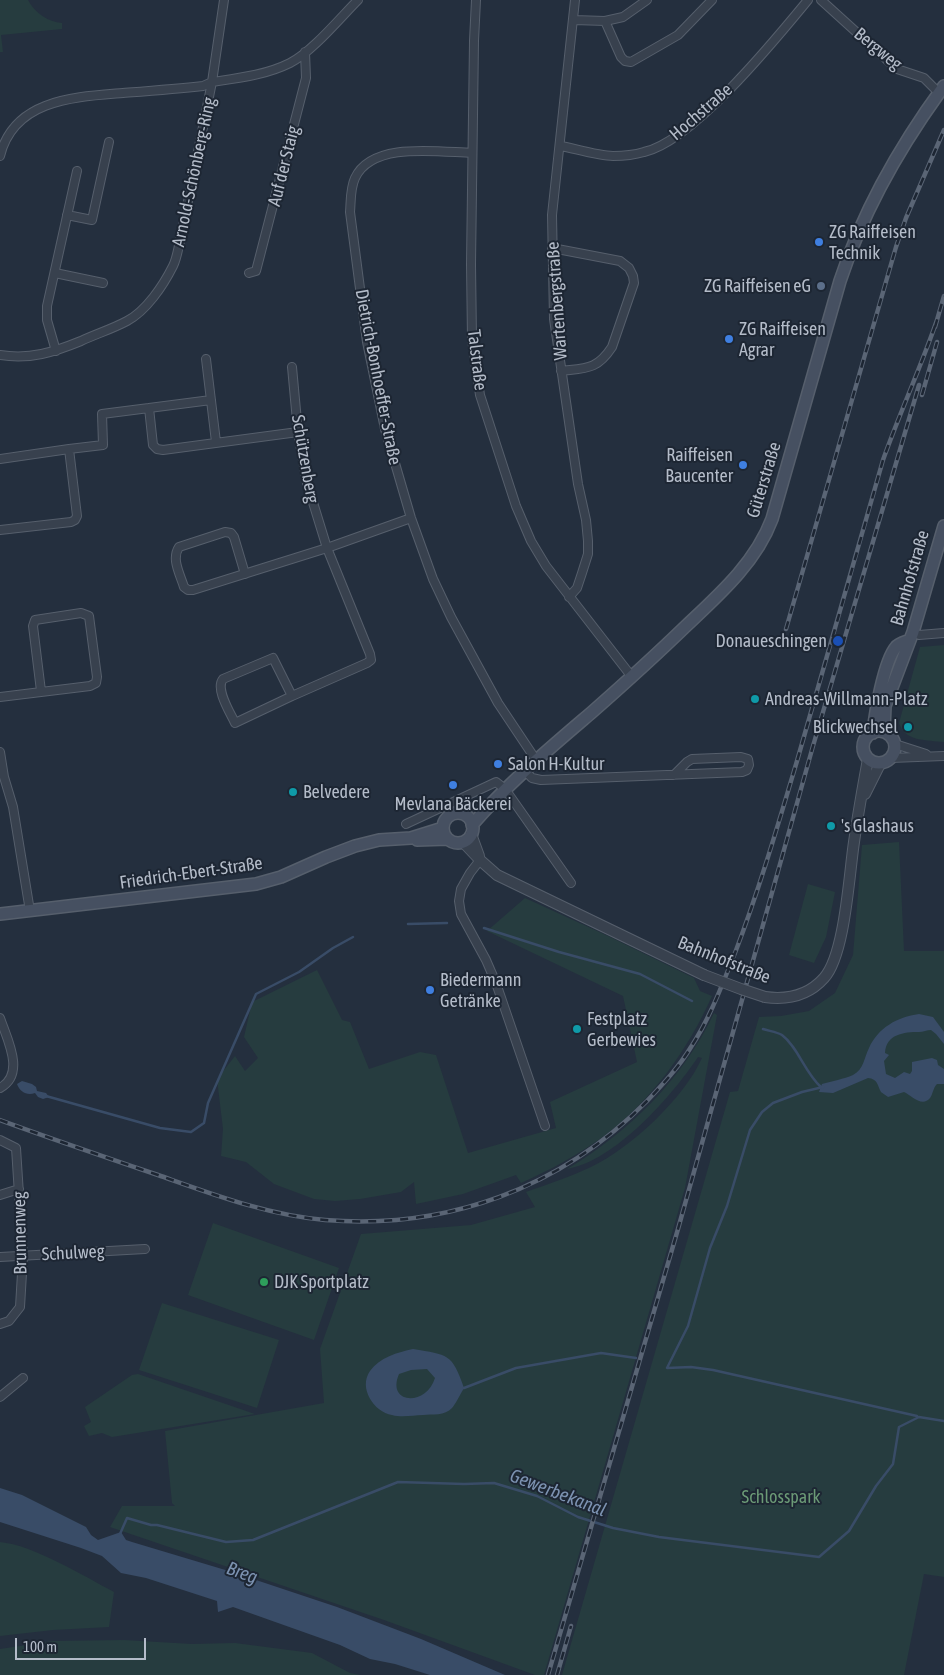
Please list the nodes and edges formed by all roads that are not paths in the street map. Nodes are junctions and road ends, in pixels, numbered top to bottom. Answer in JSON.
{"nodes":[{"id":1,"x":224,"y":0,"type":"edge"},
{"id":2,"x":358,"y":0,"type":"edge"},
{"id":3,"x":476,"y":0,"type":"edge"},
{"id":4,"x":575,"y":0,"type":"edge"},
{"id":5,"x":647,"y":0,"type":"edge"},
{"id":6,"x":712,"y":0,"type":"edge"},
{"id":7,"x":808,"y":0,"type":"edge"},
{"id":8,"x":821,"y":0,"type":"edge"},
{"id":9,"x":574,"y":20,"type":"junction"},
{"id":10,"x":605,"y":21,"type":"junction"},
{"id":11,"x":305,"y":52,"type":"junction"},
{"id":12,"x":212,"y":82,"type":"junction"},
{"id":13,"x":941,"y":90,"type":"edge"},
{"id":14,"x":109,"y":142,"type":"dead end"},
{"id":15,"x":560,"y":146,"type":"junction"},
{"id":16,"x":472,"y":153,"type":"junction"},
{"id":17,"x":0,"y":156,"type":"edge"},
{"id":18,"x":77,"y":171,"type":"dead end"},
{"id":19,"x":67,"y":214,"type":"junction"},
{"id":20,"x":552,"y":248,"type":"junction"},
{"id":21,"x":55,"y":273,"type":"junction"},
{"id":22,"x":249,"y":273,"type":"dead end"},
{"id":23,"x":103,"y":283,"type":"dead end"},
{"id":24,"x":56,"y":351,"type":"junction"},
{"id":25,"x":0,"y":355,"type":"edge"},
{"id":26,"x":206,"y":359,"type":"dead end"},
{"id":27,"x":292,"y":367,"type":"dead end"},
{"id":28,"x":561,"y":371,"type":"junction"},
{"id":29,"x":211,"y":400,"type":"junction"},
{"id":30,"x":149,"y":408,"type":"junction"},
{"id":31,"x":298,"y":432,"type":"junction"},
{"id":32,"x":216,"y":442,"type":"junction"},
{"id":33,"x":69,"y":449,"type":"junction"},
{"id":34,"x":0,"y":458,"type":"edge"},
{"id":35,"x":411,"y":518,"type":"junction"},
{"id":36,"x":944,"y":526,"type":"edge"},
{"id":37,"x":0,"y":530,"type":"edge"},
{"id":38,"x":327,"y":548,"type":"junction"},
{"id":39,"x":245,"y":574,"type":"junction"},
{"id":40,"x":569,"y":597,"type":"junction"},
{"id":41,"x":944,"y":634,"type":"edge"},
{"id":42,"x":912,"y":636,"type":"junction"},
{"id":43,"x":632,"y":677,"type":"junction"},
{"id":44,"x":41,"y":691,"type":"junction"},
{"id":45,"x":292,"y":696,"type":"junction"},
{"id":46,"x":0,"y":697,"type":"edge"},
{"id":47,"x":878,"y":732,"type":"junction"},
{"id":48,"x":895,"y":744,"type":"junction"},
{"id":49,"x":0,"y":752,"type":"edge"},
{"id":50,"x":933,"y":756,"type":"junction"},
{"id":51,"x":944,"y":756,"type":"edge"},
{"id":52,"x":891,"y":758,"type":"junction"},
{"id":53,"x":868,"y":759,"type":"junction"},
{"id":54,"x":536,"y":760,"type":"junction"},
{"id":55,"x":880,"y":764,"type":"junction"},
{"id":56,"x":525,"y":771,"type":"junction"},
{"id":57,"x":674,"y":775,"type":"junction"},
{"id":58,"x":505,"y":789,"type":"junction"},
{"id":59,"x":860,"y":804,"type":"junction"},
{"id":60,"x":406,"y":824,"type":"dead end"},
{"id":61,"x":468,"y":829,"type":"junction"},
{"id":62,"x":446,"y":833,"type":"junction"},
{"id":63,"x":480,"y":860,"type":"junction"},
{"id":64,"x":571,"y":883,"type":"dead end"},
{"id":65,"x":30,"y":911,"type":"junction"},
{"id":66,"x":0,"y":914,"type":"edge"},
{"id":67,"x":0,"y":1018,"type":"edge"},
{"id":68,"x":0,"y":1088,"type":"edge"},
{"id":69,"x":545,"y":1126,"type":"dead end"},
{"id":70,"x":0,"y":1140,"type":"edge"},
{"id":71,"x":20,"y":1189,"type":"junction"},
{"id":72,"x":0,"y":1195,"type":"edge"},
{"id":73,"x":145,"y":1249,"type":"dead end"},
{"id":74,"x":23,"y":1256,"type":"junction"},
{"id":75,"x":0,"y":1257,"type":"edge"},
{"id":76,"x":0,"y":1324,"type":"edge"},
{"id":77,"x":23,"y":1378,"type":"dead end"},
{"id":78,"x":0,"y":1397,"type":"edge"}],
"edges":[{"from":1,"to":12,"type":"street"},
{"from":2,"to":11,"type":"street"},
{"from":3,"to":16,"type":"street","name":"Talstraße"},
{"from":4,"to":9,"type":"street","name":"Wartenbergstraße"},
{"from":5,"to":10,"type":"street"},
{"from":6,"to":10,"type":"street"},
{"from":7,"to":15,"type":"street","name":"Hochstraße"},
{"from":8,"to":13,"type":"street","name":"Bergweg"},
{"from":9,"to":10,"type":"street"},
{"from":9,"to":15,"type":"street","name":"Wartenbergstraße"},
{"from":11,"to":12,"type":"street"},
{"from":11,"to":22,"type":"street","name":"Auf der Staig"},
{"from":12,"to":17,"type":"street","name":"Arnold-Schönberg-Ring"},
{"from":12,"to":24,"type":"street","name":"Arnold-Schönberg-Ring"},
{"from":13,"to":43,"type":"main road","name":"Güterstraße"},
{"from":14,"to":19,"type":"street"},
{"from":15,"to":20,"type":"street","name":"Wartenbergstraße"},
{"from":16,"to":35,"type":"street","name":"Dietrich-Bonhoeffer-Straße"},
{"from":16,"to":40,"type":"street","name":"Talstraße"},
{"from":18,"to":19,"type":"street"},
{"from":19,"to":21,"type":"street"},
{"from":20,"to":28,"type":"street","name":"Wartenbergstraße"},
{"from":20,"to":28,"type":"street"},
{"from":21,"to":23,"type":"street"},
{"from":21,"to":24,"type":"street"},
{"from":24,"to":25,"type":"street","name":"Arnold-Schönberg-Ring"},
{"from":26,"to":29,"type":"street"},
{"from":27,"to":31,"type":"street","name":"Schützenberg"},
{"from":28,"to":40,"type":"street","name":"Wartenbergstraße"},
{"from":29,"to":30,"type":"street"},
{"from":29,"to":32,"type":"street"},
{"from":30,"to":32,"type":"street"},
{"from":30,"to":33,"type":"street"},
{"from":31,"to":32,"type":"street"},
{"from":31,"to":38,"type":"street","name":"Schützenberg"},
{"from":33,"to":34,"type":"street"},
{"from":33,"to":37,"type":"street"},
{"from":35,"to":38,"type":"street"},
{"from":35,"to":54,"type":"street","name":"Dietrich-Bonhoeffer-Straße"},
{"from":36,"to":42,"type":"main road","name":"Bahnhofstraße"},
{"from":38,"to":39,"type":"street"},
{"from":38,"to":45,"type":"street","name":"Schützenberg"},
{"from":39,"to":39,"type":"street"},
{"from":40,"to":43,"type":"street","name":"Talstraße"},
{"from":41,"to":42,"type":"street"},
{"from":42,"to":47,"type":"main road","name":"Bahnhofstraße"},
{"from":43,"to":54,"type":"main road","name":"Güterstraße"},
{"from":44,"to":44,"type":"street"},
{"from":44,"to":46,"type":"street"},
{"from":45,"to":45,"type":"street"},
{"from":47,"to":48,"type":"main road"},
{"from":47,"to":53,"type":"main road"},
{"from":48,"to":50,"type":"street"},
{"from":48,"to":52,"type":"main road"},
{"from":49,"to":65,"type":"street"},
{"from":50,"to":51,"type":"street"},
{"from":50,"to":52,"type":"street"},
{"from":52,"to":55,"type":"main road"},
{"from":53,"to":55,"type":"main road"},
{"from":53,"to":59,"type":"street","name":"Bahnhofstraße"},
{"from":54,"to":56,"type":"main road","name":"Güterstraße"},
{"from":55,"to":59,"type":"street","name":"Bahnhofstraße"},
{"from":56,"to":57,"type":"street"},
{"from":56,"to":58,"type":"main road","name":"Güterstraße"},
{"from":57,"to":57,"type":"street"},
{"from":58,"to":60,"type":"street"},
{"from":58,"to":61,"type":"main road","name":"Güterstraße"},
{"from":58,"to":64,"type":"street"},
{"from":59,"to":63,"type":"street","name":"Bahnhofstraße","bridge":true},
{"from":61,"to":62,"type":"main road"},
{"from":61,"to":62,"type":"main road","name":"Güterstraße"},
{"from":61,"to":63,"type":"street","name":"Bahnhofstraße"},
{"from":62,"to":65,"type":"main road","name":"Friedrich-Ebert-Straße"},
{"from":63,"to":69,"type":"street"},
{"from":65,"to":66,"type":"main road","name":"Friedrich-Ebert-Straße"},
{"from":67,"to":68,"type":"street"},
{"from":70,"to":71,"type":"street","name":"Brunnenweg"},
{"from":71,"to":72,"type":"street"},
{"from":71,"to":74,"type":"street","name":"Brunnenweg"},
{"from":73,"to":74,"type":"street","name":"Schulweg"},
{"from":74,"to":75,"type":"street","name":"Schulweg"},
{"from":74,"to":76,"type":"street","name":"Brunnenweg"},
{"from":77,"to":78,"type":"street"}]}
